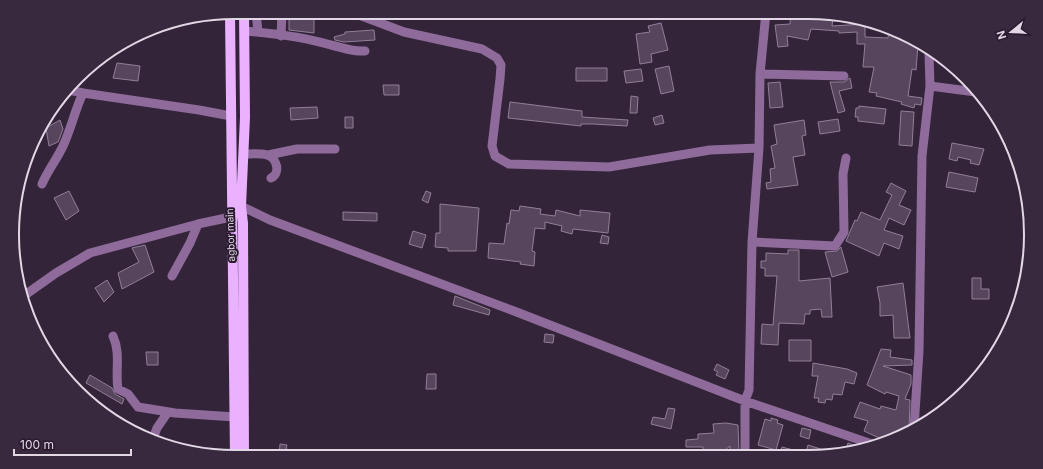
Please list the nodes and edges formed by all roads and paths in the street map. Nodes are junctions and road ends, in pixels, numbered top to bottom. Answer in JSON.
{"nodes":[{"id":1,"x":230,"y":19,"type":"edge"},
{"id":2,"x":244,"y":19,"type":"edge"},
{"id":3,"x":257,"y":19,"type":"edge"},
{"id":4,"x":281,"y":19,"type":"edge"},
{"id":5,"x":370,"y":19,"type":"edge"},
{"id":6,"x":765,"y":19,"type":"edge"},
{"id":7,"x":245,"y":32,"type":"junction"},
{"id":8,"x":258,"y":32,"type":"junction"},
{"id":9,"x":280,"y":36,"type":"junction"},
{"id":10,"x":365,"y":51,"type":"dead end"},
{"id":11,"x":929,"y":56,"type":"edge"},
{"id":12,"x":760,"y":74,"type":"junction"},
{"id":13,"x":844,"y":76,"type":"dead end"},
{"id":14,"x":930,"y":86,"type":"junction"},
{"id":15,"x":73,"y":91,"type":"edge"},
{"id":16,"x":970,"y":91,"type":"edge"},
{"id":17,"x":83,"y":93,"type":"junction"},
{"id":18,"x":231,"y":116,"type":"junction"},
{"id":19,"x":759,"y":148,"type":"junction"},
{"id":20,"x":335,"y":149,"type":"dead end"},
{"id":21,"x":244,"y":154,"type":"junction"},
{"id":22,"x":268,"y":155,"type":"junction"},
{"id":23,"x":846,"y":158,"type":"dead end"},
{"id":24,"x":271,"y":178,"type":"dead end"},
{"id":25,"x":42,"y":184,"type":"dead end"},
{"id":26,"x":241,"y":206,"type":"junction"},
{"id":27,"x":231,"y":217,"type":"junction"},
{"id":28,"x":198,"y":224,"type":"junction"},
{"id":29,"x":752,"y":242,"type":"junction"},
{"id":30,"x":172,"y":276,"type":"dead end"},
{"id":31,"x":27,"y":293,"type":"edge"},
{"id":32,"x":238,"y":318,"type":"junction"},
{"id":33,"x":113,"y":336,"type":"dead end"},
{"id":34,"x":746,"y":401,"type":"junction"},
{"id":35,"x":168,"y":412,"type":"junction"},
{"id":36,"x":235,"y":417,"type":"junction"},
{"id":37,"x":914,"y":422,"type":"edge"},
{"id":38,"x":154,"y":435,"type":"edge"},
{"id":39,"x":867,"y":442,"type":"edge"},
{"id":40,"x":235,"y":450,"type":"edge"},
{"id":41,"x":244,"y":450,"type":"edge"},
{"id":42,"x":745,"y":450,"type":"edge"}],
"edges":[{"from":1,"to":18,"type":"main road","name":"agbor main"},
{"from":2,"to":7,"type":"main road","name":"agbor main"},
{"from":3,"to":8,"type":"street"},
{"from":4,"to":9,"type":"street"},
{"from":5,"to":19,"type":"street"},
{"from":6,"to":12,"type":"street"},
{"from":7,"to":8,"type":"street"},
{"from":7,"to":21,"type":"main road","name":"agbor main"},
{"from":8,"to":9,"type":"street"},
{"from":9,"to":10,"type":"street"},
{"from":11,"to":14,"type":"street"},
{"from":12,"to":13,"type":"street"},
{"from":12,"to":19,"type":"street"},
{"from":14,"to":16,"type":"street"},
{"from":14,"to":37,"type":"street"},
{"from":15,"to":17,"type":"street"},
{"from":17,"to":18,"type":"street"},
{"from":17,"to":25,"type":"street"},
{"from":18,"to":27,"type":"main road","name":"agbor main"},
{"from":19,"to":29,"type":"street"},
{"from":20,"to":22,"type":"street"},
{"from":21,"to":22,"type":"street"},
{"from":21,"to":26,"type":"main road","name":"agbor main"},
{"from":22,"to":24,"type":"street"},
{"from":23,"to":29,"type":"street"},
{"from":26,"to":32,"type":"main road","name":"agbor main"},
{"from":26,"to":34,"type":"street"},
{"from":27,"to":28,"type":"street"},
{"from":27,"to":32,"type":"main road","name":"agbor main"},
{"from":28,"to":30,"type":"street"},
{"from":28,"to":31,"type":"street"},
{"from":29,"to":34,"type":"street"},
{"from":32,"to":36,"type":"main road","name":"agbor main"},
{"from":32,"to":41,"type":"main road","name":"agbor main"},
{"from":33,"to":35,"type":"street"},
{"from":34,"to":39,"type":"street"},
{"from":34,"to":42,"type":"street"},
{"from":35,"to":36,"type":"street"},
{"from":35,"to":38,"type":"street"},
{"from":36,"to":40,"type":"main road","name":"agbor main"}]}
